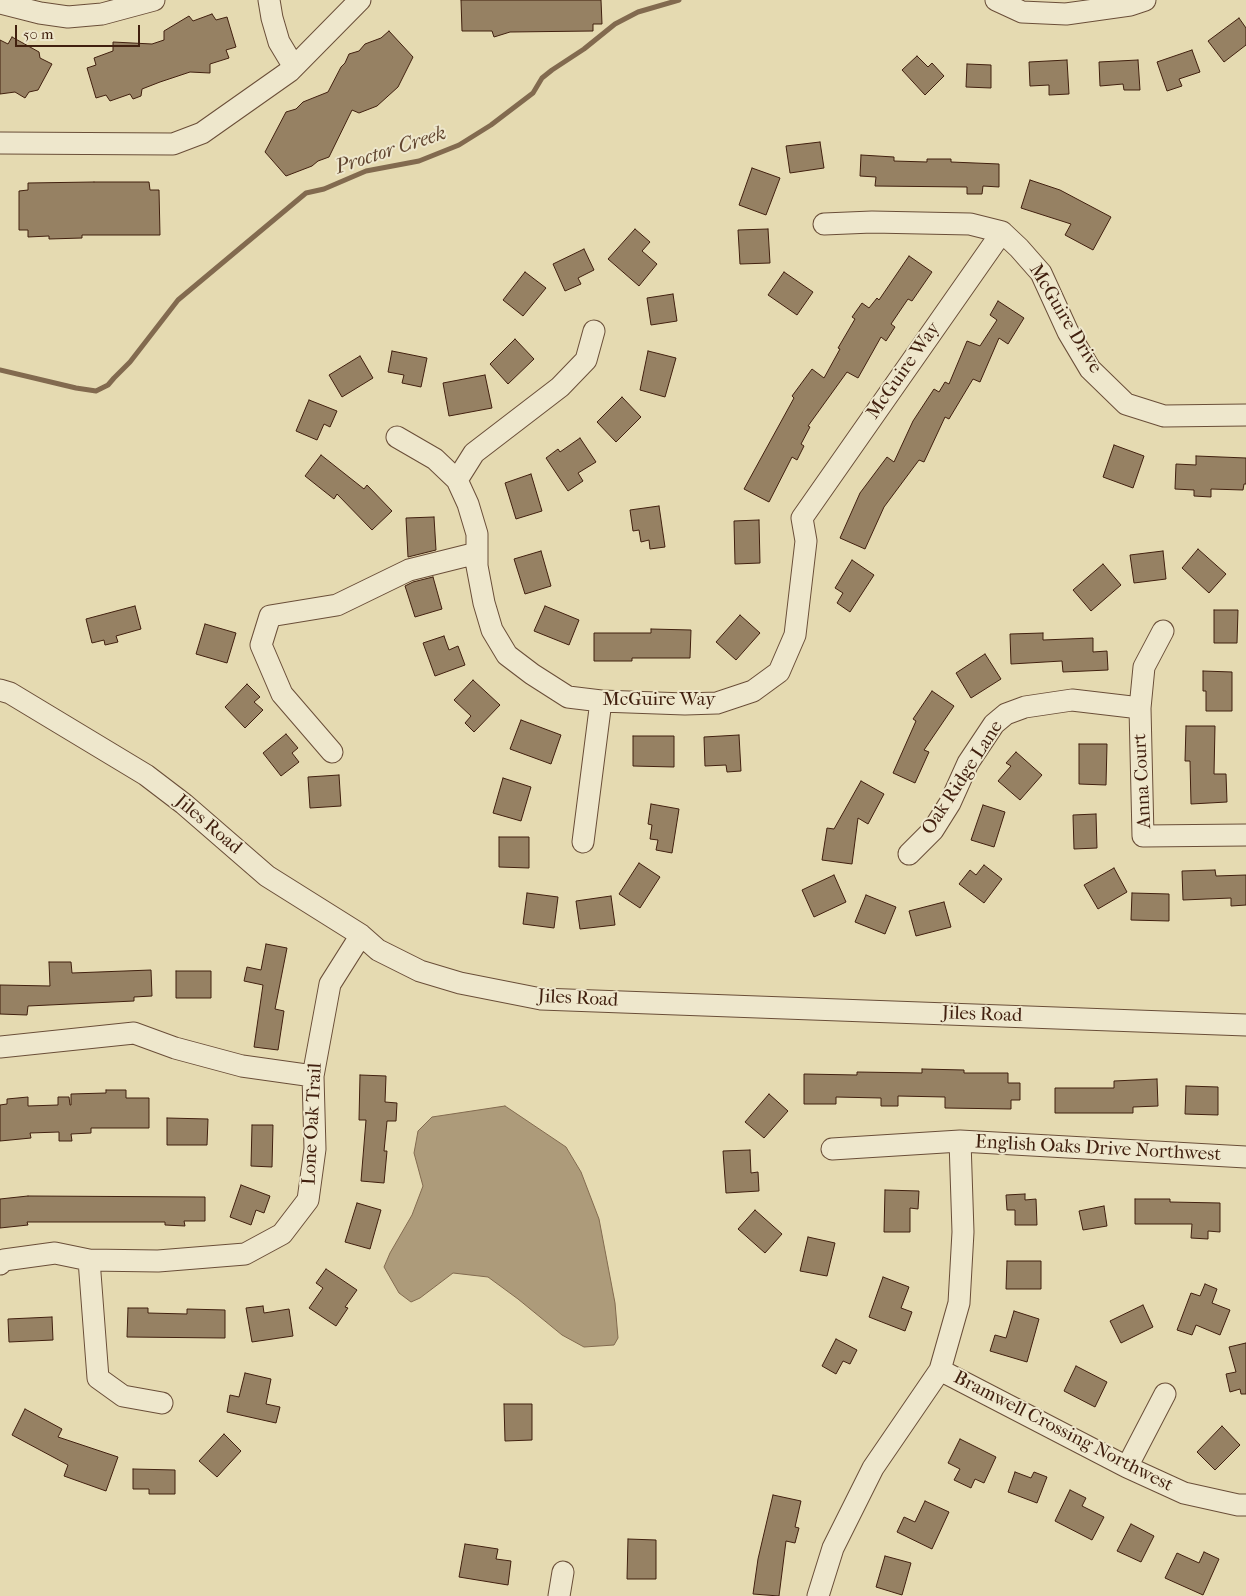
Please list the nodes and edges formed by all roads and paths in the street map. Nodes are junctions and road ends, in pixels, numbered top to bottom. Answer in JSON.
{"nodes":[{"id":1,"x":154,"y":0,"type":"edge"},
{"id":2,"x":269,"y":0,"type":"edge"},
{"id":3,"x":360,"y":0,"type":"edge"},
{"id":4,"x":996,"y":0,"type":"edge"},
{"id":5,"x":1145,"y":0,"type":"edge"},
{"id":6,"x":0,"y":3,"type":"edge"},
{"id":7,"x":294,"y":67,"type":"junction"},
{"id":8,"x":0,"y":143,"type":"edge"},
{"id":9,"x":824,"y":224,"type":"dead end"},
{"id":10,"x":1002,"y":232,"type":"junction"},
{"id":11,"x":594,"y":330,"type":"dead end"},
{"id":12,"x":1246,"y":415,"type":"edge"},
{"id":13,"x":397,"y":437,"type":"dead end"},
{"id":14,"x":457,"y":480,"type":"junction"},
{"id":15,"x":477,"y":553,"type":"junction"},
{"id":16,"x":1163,"y":631,"type":"dead end"},
{"id":17,"x":0,"y":690,"type":"edge"},
{"id":18,"x":602,"y":701,"type":"junction"},
{"id":19,"x":1140,"y":708,"type":"junction"},
{"id":20,"x":332,"y":752,"type":"dead end"},
{"id":21,"x":1246,"y":836,"type":"edge"},
{"id":22,"x":583,"y":842,"type":"dead end"},
{"id":23,"x":909,"y":854,"type":"dead end"},
{"id":24,"x":361,"y":935,"type":"junction"},
{"id":25,"x":1246,"y":1025,"type":"edge"},
{"id":26,"x":0,"y":1047,"type":"edge"},
{"id":27,"x":313,"y":1076,"type":"junction"},
{"id":28,"x":960,"y":1141,"type":"junction"},
{"id":29,"x":832,"y":1149,"type":"dead end"},
{"id":30,"x":1246,"y":1157,"type":"edge"},
{"id":31,"x":89,"y":1260,"type":"junction"},
{"id":32,"x":0,"y":1264,"type":"edge"},
{"id":33,"x":940,"y":1370,"type":"junction"},
{"id":34,"x":1165,"y":1394,"type":"dead end"},
{"id":35,"x":162,"y":1403,"type":"dead end"},
{"id":36,"x":1127,"y":1467,"type":"junction"},
{"id":37,"x":1246,"y":1505,"type":"edge"},
{"id":38,"x":563,"y":1572,"type":"dead end"},
{"id":39,"x":559,"y":1596,"type":"edge"},
{"id":40,"x":818,"y":1596,"type":"edge"}],
"edges":[{"from":1,"to":6,"type":"street"},
{"from":2,"to":7,"type":"street"},
{"from":3,"to":7,"type":"street"},
{"from":4,"to":5,"type":"street"},
{"from":7,"to":8,"type":"street"},
{"from":9,"to":10,"type":"street","name":"McGuire Drive"},
{"from":10,"to":12,"type":"street","name":"McGuire Drive"},
{"from":10,"to":18,"type":"street","name":"McGuire Way"},
{"from":11,"to":14,"type":"street"},
{"from":13,"to":14,"type":"street","name":"McGuire Way"},
{"from":14,"to":15,"type":"street","name":"McGuire Way"},
{"from":15,"to":18,"type":"street","name":"McGuire Way"},
{"from":15,"to":20,"type":"street"},
{"from":16,"to":19,"type":"street","name":"Anna Court"},
{"from":17,"to":24,"type":"street","name":"Jiles Road"},
{"from":18,"to":22,"type":"street"},
{"from":19,"to":21,"type":"street","name":"Anna Court"},
{"from":19,"to":23,"type":"street","name":"Oak Ridge Lane"},
{"from":24,"to":25,"type":"street","name":"Jiles Road"},
{"from":24,"to":27,"type":"street","name":"Lone Oak Trail"},
{"from":26,"to":27,"type":"street"},
{"from":27,"to":31,"type":"street","name":"Lone Oak Trail"},
{"from":28,"to":29,"type":"street"},
{"from":28,"to":30,"type":"street","name":"English Oaks Drive Northwest"},
{"from":28,"to":33,"type":"street","name":"English Oaks Drive Northwest"},
{"from":31,"to":32,"type":"street","name":"Lone Oak Trail"},
{"from":31,"to":35,"type":"street"},
{"from":33,"to":36,"type":"street","name":"Bramwell Crossing Northwest"},
{"from":33,"to":40,"type":"street","name":"English Oaks Drive Northwest"},
{"from":34,"to":36,"type":"street"},
{"from":36,"to":37,"type":"street","name":"Bramwell Crossing Northwest"},
{"from":38,"to":39,"type":"street"}]}
